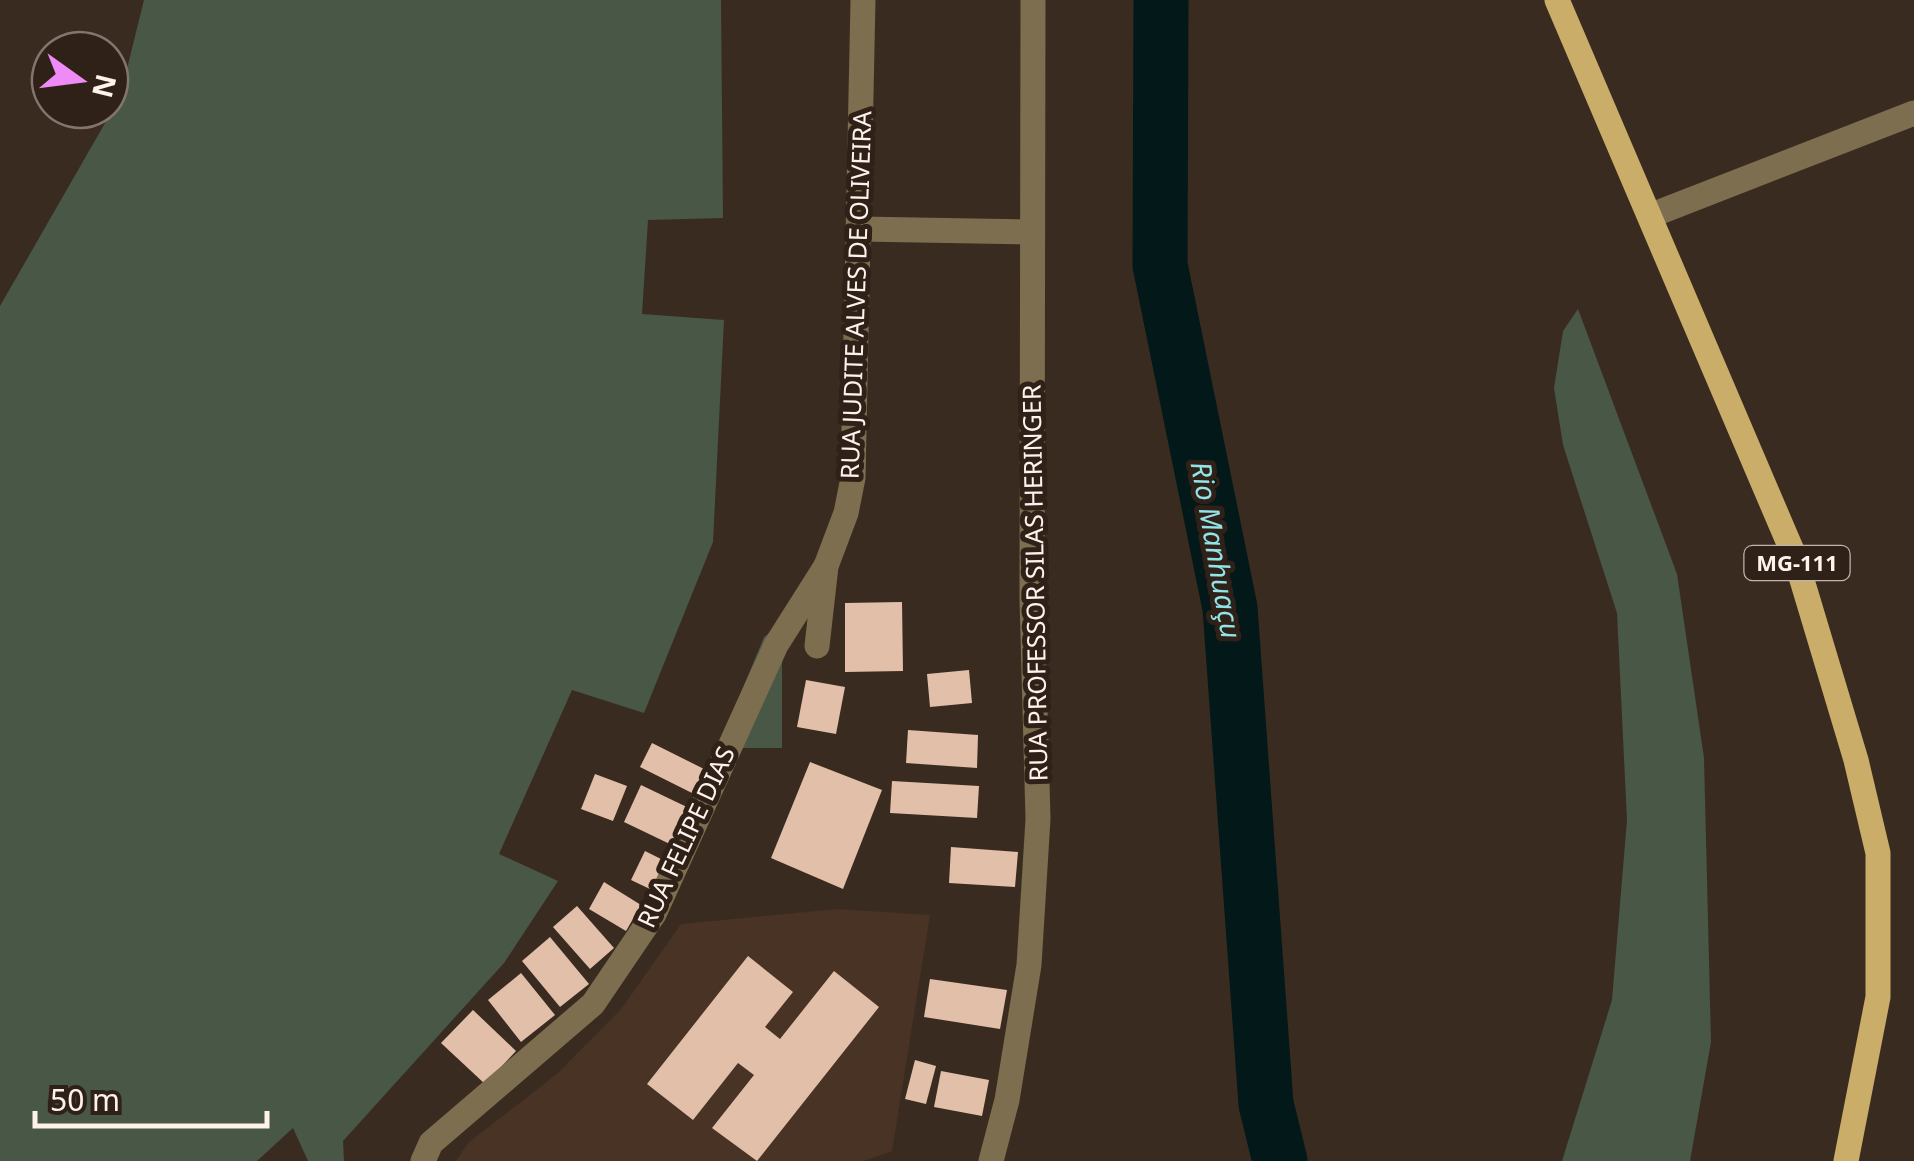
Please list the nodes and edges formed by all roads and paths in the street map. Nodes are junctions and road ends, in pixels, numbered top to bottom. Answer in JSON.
{"nodes":[{"id":1,"x":863,"y":0,"type":"edge"},
{"id":2,"x":1032,"y":0,"type":"edge"},
{"id":3,"x":1557,"y":0,"type":"edge"},
{"id":4,"x":1914,"y":113,"type":"edge"},
{"id":5,"x":1652,"y":215,"type":"junction"},
{"id":6,"x":859,"y":229,"type":"junction"},
{"id":7,"x":1032,"y":232,"type":"junction"},
{"id":8,"x":826,"y":566,"type":"junction"},
{"id":9,"x":817,"y":646,"type":"dead end"},
{"id":10,"x":424,"y":1161,"type":"edge"},
{"id":11,"x":991,"y":1161,"type":"edge"},
{"id":12,"x":1846,"y":1161,"type":"edge"}],
"edges":[{"from":1,"to":6,"type":"street","name":"RUA JUDITE ALVES DE OLIVEIRA"},
{"from":2,"to":7,"type":"street","name":"RUA PROFESSOR SILAS HERINGER"},
{"from":3,"to":5,"type":"main road","number":"MG-111"},
{"from":4,"to":5,"type":"street"},
{"from":5,"to":12,"type":"main road","number":"MG-111"},
{"from":6,"to":7,"type":"street"},
{"from":6,"to":8,"type":"street","name":"RUA JUDITE ALVES DE OLIVEIRA"},
{"from":7,"to":11,"type":"street","name":"RUA PROFESSOR SILAS HERINGER"},
{"from":8,"to":9,"type":"street","name":"RUA JUDITE ALVES DE OLIVEIRA"},
{"from":8,"to":10,"type":"street","name":"RUA FELIPE DIAS"}]}
